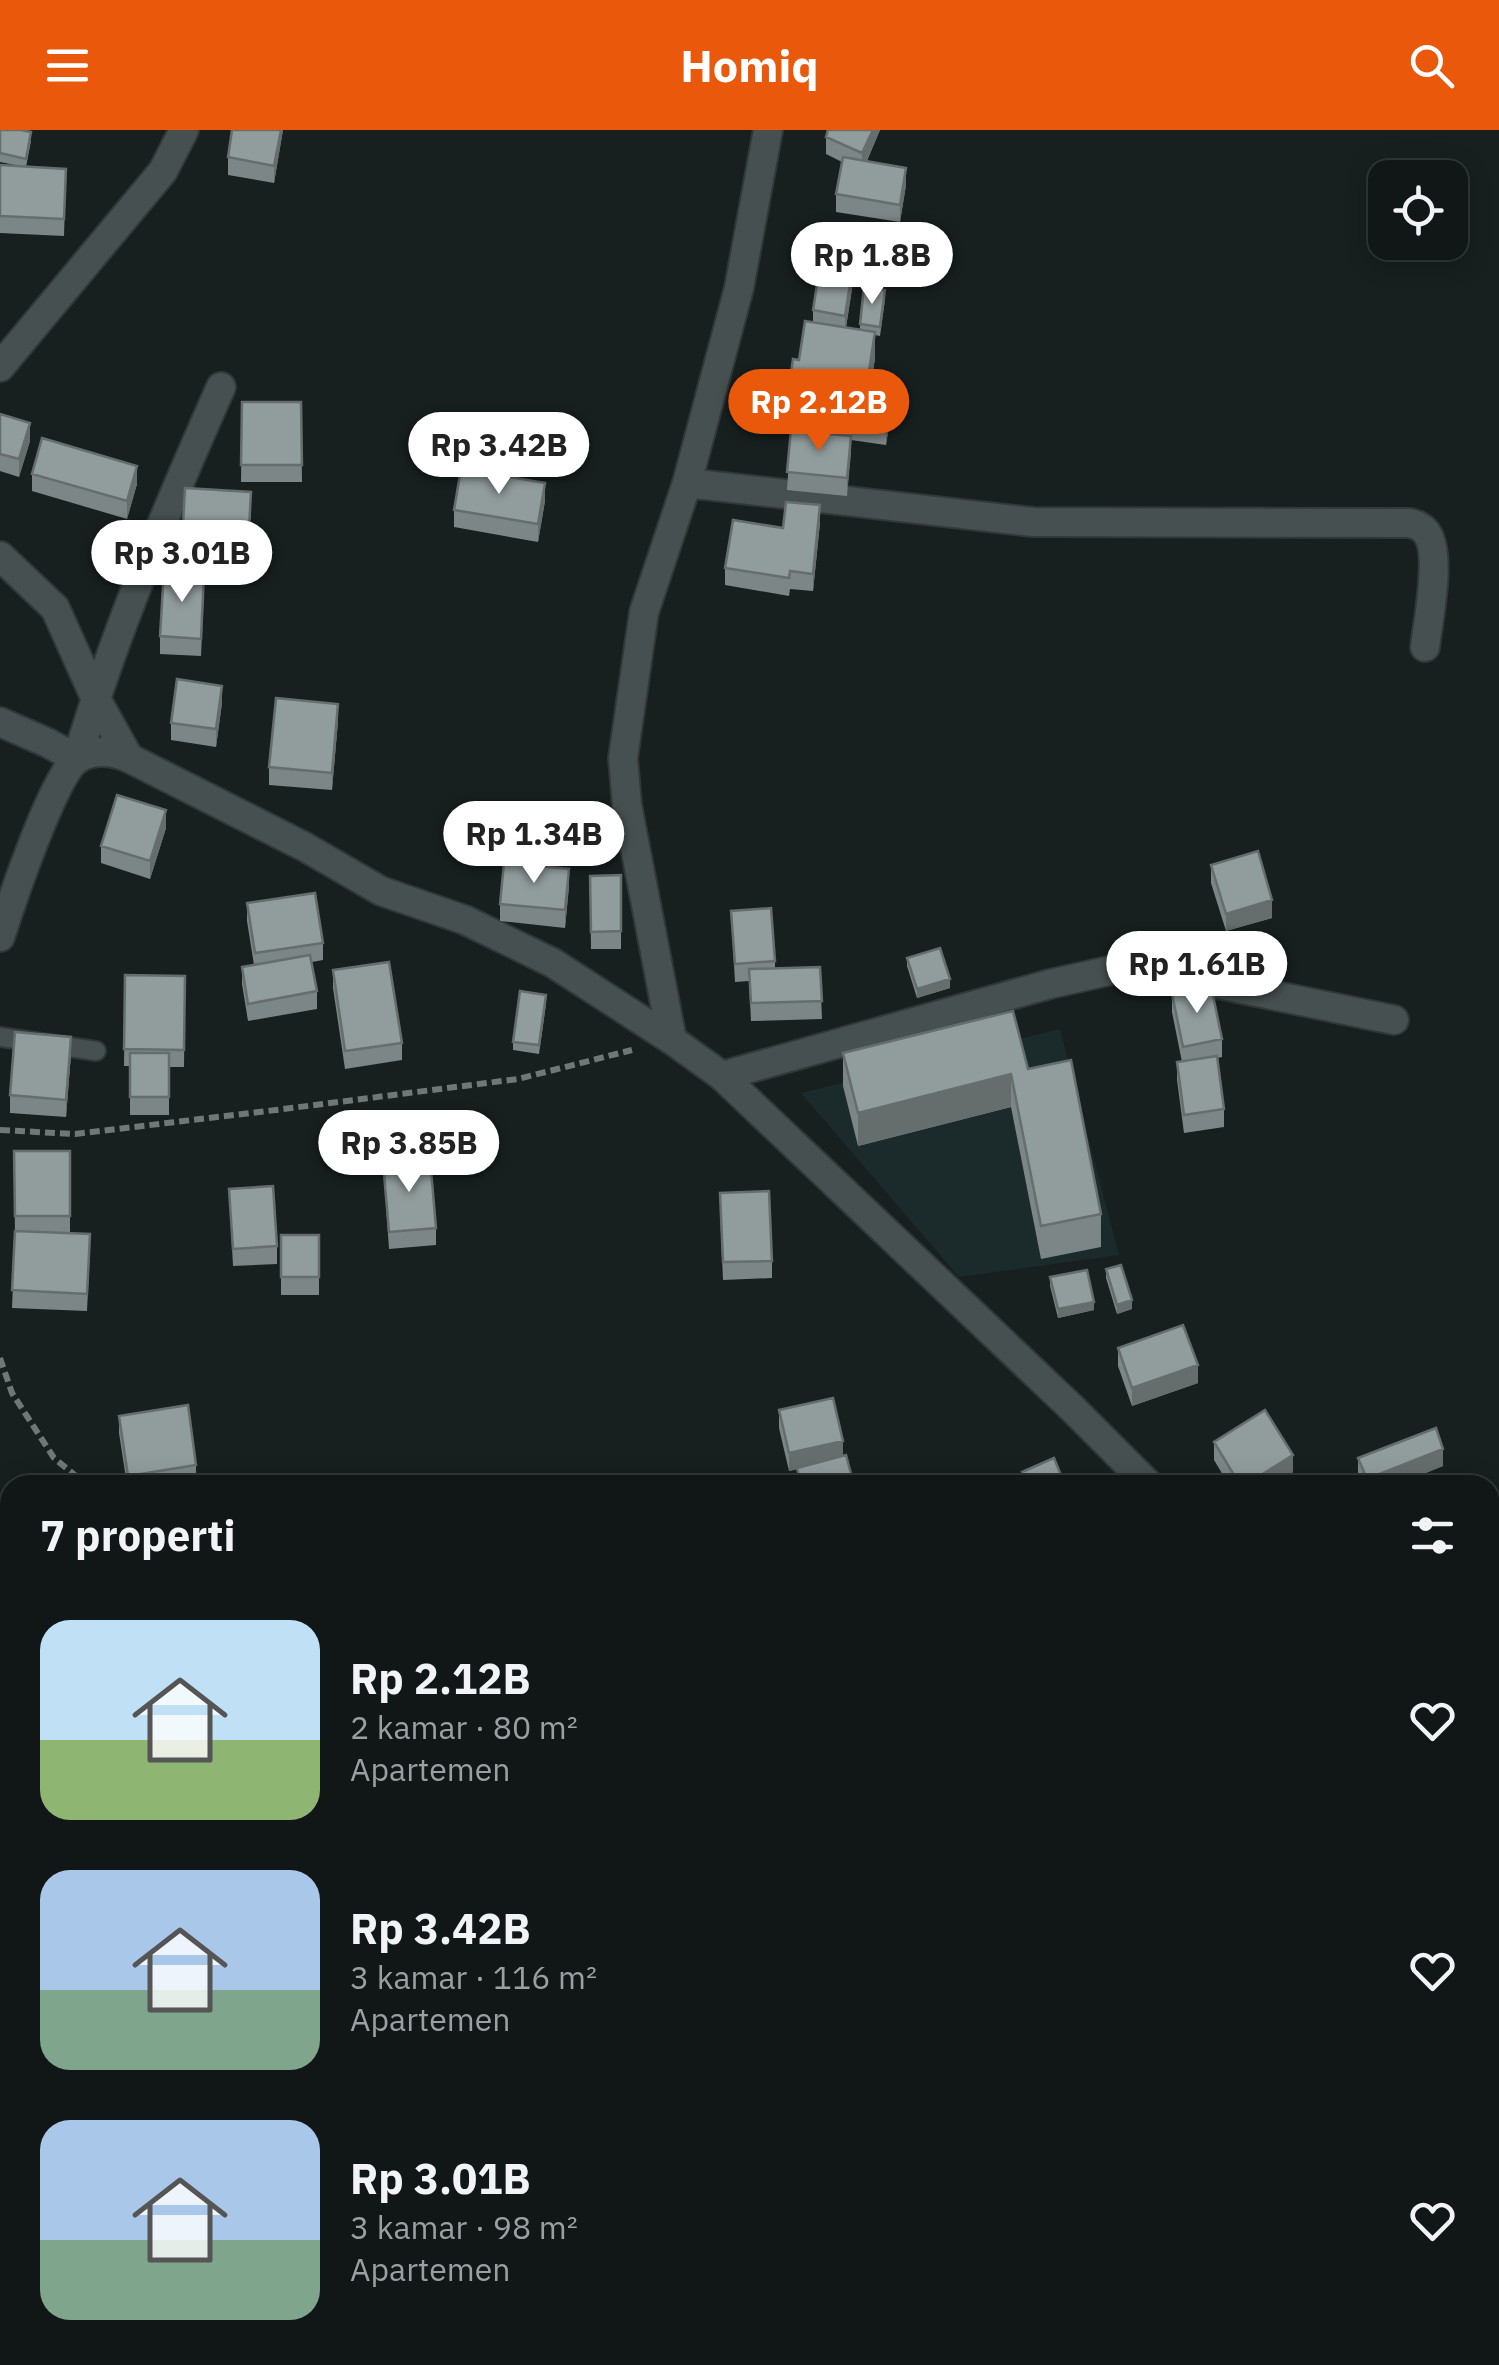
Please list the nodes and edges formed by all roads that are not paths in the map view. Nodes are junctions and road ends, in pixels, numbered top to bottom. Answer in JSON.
{"nodes":[{"id":1,"x":184,"y":130,"type":"edge"},
{"id":2,"x":768,"y":130,"type":"edge"},
{"id":3,"x":0,"y":367,"type":"edge"},
{"id":4,"x":221,"y":386,"type":"dead end"},
{"id":5,"x":687,"y":483,"type":"junction"},
{"id":6,"x":0,"y":556,"type":"edge"},
{"id":7,"x":1425,"y":647,"type":"dead end"},
{"id":8,"x":96,"y":697,"type":"junction"},
{"id":9,"x":0,"y":722,"type":"edge"},
{"id":10,"x":129,"y":758,"type":"junction"},
{"id":11,"x":77,"y":759,"type":"junction"},
{"id":12,"x":0,"y":938,"type":"edge"},
{"id":13,"x":1394,"y":1020,"type":"dead end"},
{"id":14,"x":0,"y":1037,"type":"edge"},
{"id":15,"x":672,"y":1040,"type":"junction"},
{"id":16,"x":96,"y":1050,"type":"dead end"},
{"id":17,"x":722,"y":1076,"type":"junction"},
{"id":18,"x":1139,"y":1475,"type":"edge"}],
"edges":[{"from":1,"to":3,"type":"street"},
{"from":2,"to":5,"type":"street"},
{"from":4,"to":8,"type":"street"},
{"from":5,"to":7,"type":"street"},
{"from":5,"to":15,"type":"street"},
{"from":6,"to":8,"type":"street"},
{"from":8,"to":10,"type":"street"},
{"from":8,"to":11,"type":"street"},
{"from":9,"to":11,"type":"street"},
{"from":10,"to":11,"type":"street"},
{"from":10,"to":15,"type":"street"},
{"from":11,"to":12,"type":"street"},
{"from":13,"to":17,"type":"street"},
{"from":14,"to":16,"type":"lane"},
{"from":15,"to":17,"type":"street"},
{"from":17,"to":18,"type":"street"}]}
